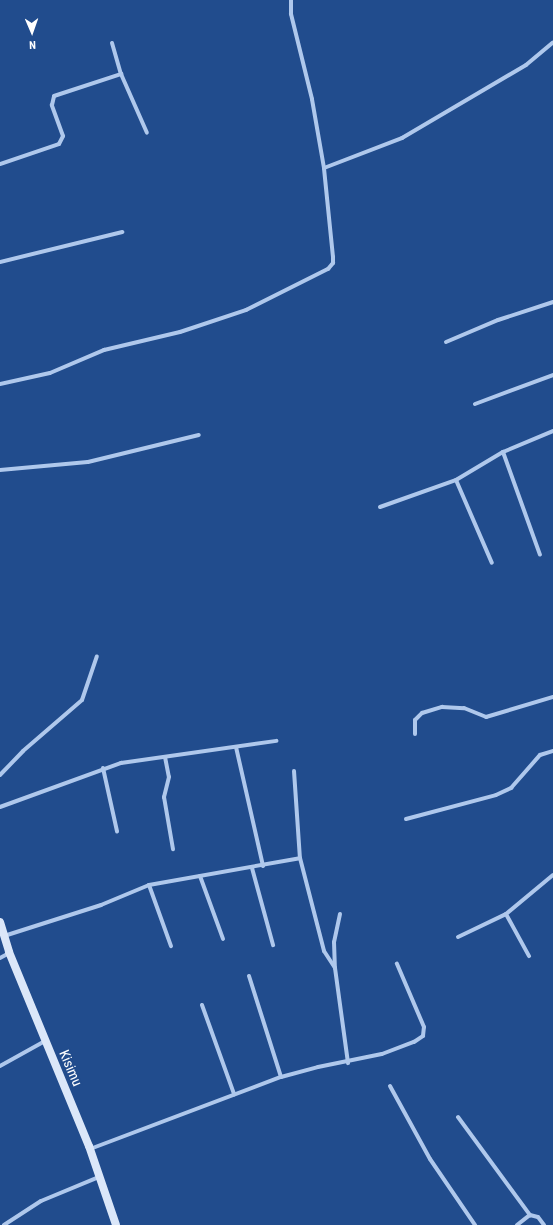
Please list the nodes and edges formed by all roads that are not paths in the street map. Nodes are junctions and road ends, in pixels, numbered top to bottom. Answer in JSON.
{"nodes":[{"id":1,"x":291,"y":0,"type":"edge"},
{"id":2,"x":553,"y":42,"type":"edge"},
{"id":3,"x":112,"y":43,"type":"dead end"},
{"id":4,"x":121,"y":74,"type":"junction"},
{"id":5,"x":147,"y":133,"type":"dead end"},
{"id":6,"x":0,"y":164,"type":"edge"},
{"id":7,"x":324,"y":168,"type":"junction"},
{"id":8,"x":122,"y":232,"type":"dead end"},
{"id":9,"x":0,"y":262,"type":"edge"},
{"id":10,"x":553,"y":302,"type":"edge"},
{"id":11,"x":446,"y":342,"type":"dead end"},
{"id":12,"x":553,"y":375,"type":"edge"},
{"id":13,"x":0,"y":384,"type":"edge"},
{"id":14,"x":476,"y":404,"type":"dead end"},
{"id":15,"x":553,"y":431,"type":"edge"},
{"id":16,"x":199,"y":436,"type":"dead end"},
{"id":17,"x":503,"y":452,"type":"junction"},
{"id":18,"x":0,"y":470,"type":"edge"},
{"id":19,"x":456,"y":480,"type":"junction"},
{"id":20,"x":380,"y":507,"type":"dead end"},
{"id":21,"x":540,"y":554,"type":"dead end"},
{"id":22,"x":492,"y":564,"type":"dead end"},
{"id":23,"x":97,"y":656,"type":"dead end"},
{"id":24,"x":553,"y":697,"type":"edge"},
{"id":25,"x":415,"y":734,"type":"dead end"},
{"id":26,"x":276,"y":741,"type":"dead end"},
{"id":27,"x":236,"y":746,"type":"junction"},
{"id":28,"x":553,"y":751,"type":"edge"},
{"id":29,"x":165,"y":757,"type":"junction"},
{"id":30,"x":103,"y":768,"type":"junction"},
{"id":31,"x":294,"y":771,"type":"dead end"},
{"id":32,"x":0,"y":776,"type":"edge"},
{"id":33,"x":0,"y":807,"type":"edge"},
{"id":34,"x":406,"y":819,"type":"dead end"},
{"id":35,"x":117,"y":831,"type":"dead end"},
{"id":36,"x":173,"y":849,"type":"dead end"},
{"id":37,"x":300,"y":858,"type":"junction"},
{"id":38,"x":263,"y":866,"type":"junction"},
{"id":39,"x":252,"y":868,"type":"junction"},
{"id":40,"x":553,"y":875,"type":"edge"},
{"id":41,"x":200,"y":876,"type":"junction"},
{"id":42,"x":149,"y":885,"type":"junction"},
{"id":43,"x":340,"y":914,"type":"dead end"},
{"id":44,"x":506,"y":914,"type":"junction"},
{"id":45,"x":0,"y":922,"type":"edge"},
{"id":46,"x":4,"y":936,"type":"junction"},
{"id":47,"x":458,"y":937,"type":"dead end"},
{"id":48,"x":223,"y":939,"type":"dead end"},
{"id":49,"x":273,"y":945,"type":"dead end"},
{"id":50,"x":171,"y":946,"type":"dead end"},
{"id":51,"x":9,"y":952,"type":"junction"},
{"id":52,"x":528,"y":956,"type":"dead end"},
{"id":53,"x":0,"y":958,"type":"edge"},
{"id":54,"x":397,"y":964,"type":"dead end"},
{"id":55,"x":335,"y":968,"type":"junction"},
{"id":56,"x":249,"y":976,"type":"dead end"},
{"id":57,"x":202,"y":1005,"type":"dead end"},
{"id":58,"x":45,"y":1041,"type":"junction"},
{"id":59,"x":348,"y":1063,"type":"junction"},
{"id":60,"x":0,"y":1066,"type":"edge"},
{"id":61,"x":281,"y":1077,"type":"junction"},
{"id":62,"x":390,"y":1086,"type":"dead end"},
{"id":63,"x":234,"y":1094,"type":"junction"},
{"id":64,"x":458,"y":1117,"type":"dead end"},
{"id":65,"x":90,"y":1149,"type":"junction"},
{"id":66,"x":99,"y":1177,"type":"junction"},
{"id":67,"x":530,"y":1215,"type":"junction"},
{"id":68,"x":4,"y":1225,"type":"edge"},
{"id":69,"x":116,"y":1225,"type":"edge"},
{"id":70,"x":475,"y":1225,"type":"edge"},
{"id":71,"x":517,"y":1225,"type":"edge"},
{"id":72,"x":544,"y":1225,"type":"edge"}],
"edges":[{"from":1,"to":7,"type":"street"},
{"from":2,"to":7,"type":"street"},
{"from":3,"to":4,"type":"street"},
{"from":4,"to":5,"type":"street"},
{"from":4,"to":6,"type":"street"},
{"from":7,"to":13,"type":"street"},
{"from":8,"to":9,"type":"street"},
{"from":10,"to":11,"type":"street"},
{"from":12,"to":14,"type":"street"},
{"from":15,"to":17,"type":"street"},
{"from":16,"to":18,"type":"street"},
{"from":17,"to":19,"type":"street"},
{"from":17,"to":21,"type":"street"},
{"from":19,"to":20,"type":"street"},
{"from":19,"to":22,"type":"street"},
{"from":23,"to":32,"type":"street"},
{"from":24,"to":25,"type":"street"},
{"from":26,"to":27,"type":"street"},
{"from":27,"to":29,"type":"street"},
{"from":27,"to":38,"type":"street"},
{"from":28,"to":34,"type":"street"},
{"from":29,"to":30,"type":"street"},
{"from":29,"to":36,"type":"street"},
{"from":30,"to":33,"type":"street"},
{"from":30,"to":35,"type":"street"},
{"from":31,"to":37,"type":"street"},
{"from":37,"to":38,"type":"street"},
{"from":37,"to":55,"type":"street"},
{"from":38,"to":39,"type":"street"},
{"from":39,"to":41,"type":"street"},
{"from":39,"to":49,"type":"street"},
{"from":40,"to":44,"type":"street"},
{"from":41,"to":42,"type":"street"},
{"from":41,"to":48,"type":"street"},
{"from":42,"to":46,"type":"street"},
{"from":42,"to":50,"type":"street"},
{"from":43,"to":55,"type":"street"},
{"from":44,"to":47,"type":"street"},
{"from":44,"to":52,"type":"street"},
{"from":45,"to":46,"type":"street","name":"Kisimu"},
{"from":46,"to":51,"type":"street","name":"Kisimu"},
{"from":51,"to":53,"type":"street"},
{"from":51,"to":58,"type":"street","name":"Kisimu"},
{"from":54,"to":59,"type":"street"},
{"from":55,"to":59,"type":"street"},
{"from":56,"to":61,"type":"street"},
{"from":57,"to":63,"type":"street"},
{"from":58,"to":60,"type":"street"},
{"from":58,"to":65,"type":"street","name":"Kisimu"},
{"from":59,"to":61,"type":"street"},
{"from":61,"to":63,"type":"street"},
{"from":62,"to":70,"type":"street"},
{"from":63,"to":65,"type":"street"},
{"from":64,"to":67,"type":"street"},
{"from":65,"to":66,"type":"street","name":"Kisimu"},
{"from":66,"to":68,"type":"street"},
{"from":66,"to":69,"type":"street","name":"Kisimu"},
{"from":67,"to":71,"type":"street"},
{"from":67,"to":72,"type":"street"}]}
